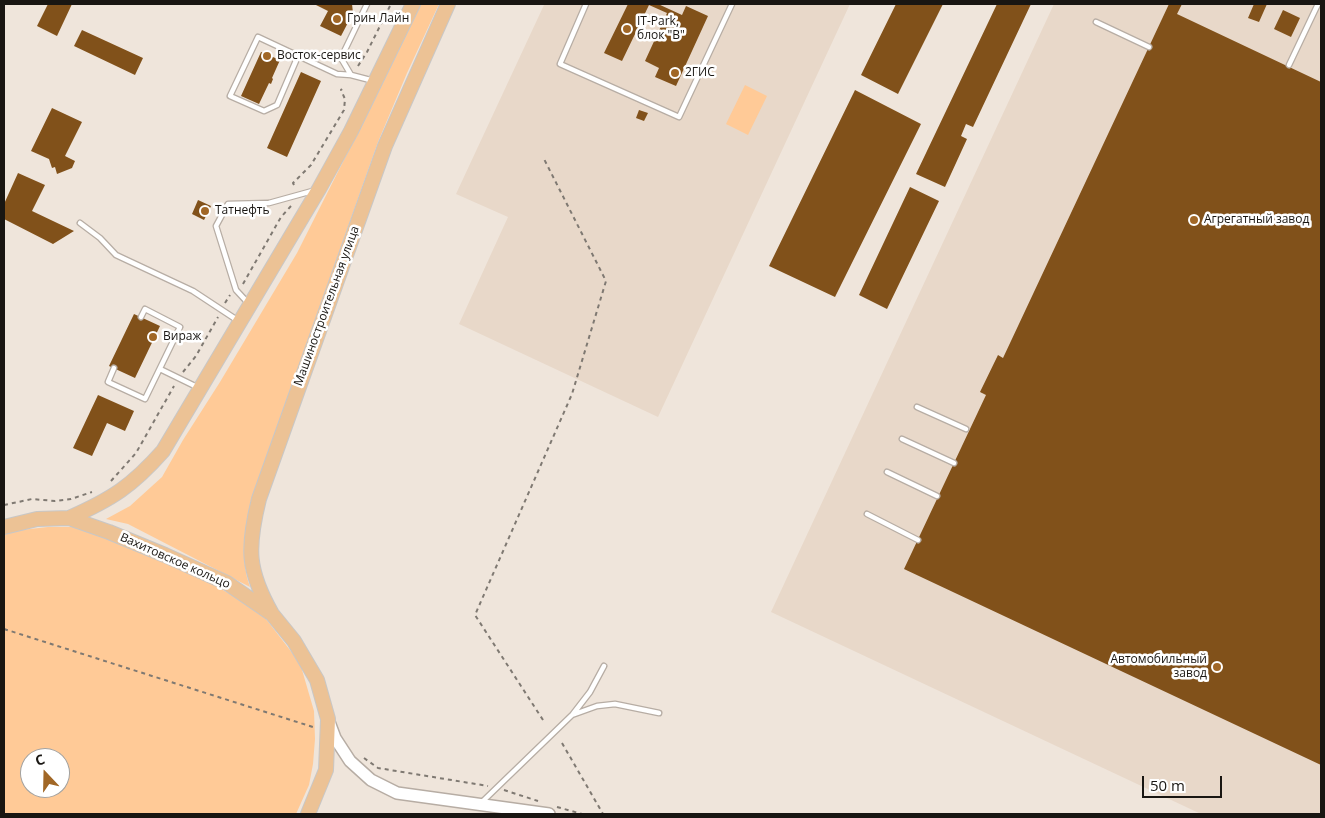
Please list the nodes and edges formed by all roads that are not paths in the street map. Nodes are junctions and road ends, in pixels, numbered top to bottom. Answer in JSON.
{"nodes":[{"id":1,"x":367,"y":4,"type":"edge"},
{"id":2,"x":414,"y":4,"type":"edge"},
{"id":3,"x":448,"y":4,"type":"edge"},
{"id":4,"x":586,"y":4,"type":"edge"},
{"id":5,"x":732,"y":4,"type":"edge"},
{"id":6,"x":1318,"y":4,"type":"edge"},
{"id":7,"x":1096,"y":22,"type":"dead end"},
{"id":8,"x":1149,"y":47,"type":"dead end"},
{"id":9,"x":298,"y":56,"type":"junction"},
{"id":10,"x":1289,"y":65,"type":"dead end"},
{"id":11,"x":351,"y":75,"type":"junction"},
{"id":12,"x":375,"y":81,"type":"junction"},
{"id":13,"x":319,"y":189,"type":"junction"},
{"id":14,"x":80,"y":223,"type":"dead end"},
{"id":15,"x":250,"y":306,"type":"junction"},
{"id":16,"x":141,"y":317,"type":"dead end"},
{"id":17,"x":240,"y":322,"type":"junction"},
{"id":18,"x":114,"y":368,"type":"dead end"},
{"id":19,"x":160,"y":370,"type":"junction"},
{"id":20,"x":200,"y":388,"type":"junction"},
{"id":21,"x":917,"y":407,"type":"dead end"},
{"id":22,"x":966,"y":429,"type":"dead end"},
{"id":23,"x":902,"y":439,"type":"dead end"},
{"id":24,"x":954,"y":464,"type":"dead end"},
{"id":25,"x":887,"y":472,"type":"dead end"},
{"id":26,"x":937,"y":496,"type":"dead end"},
{"id":27,"x":867,"y":514,"type":"dead end"},
{"id":28,"x":70,"y":518,"type":"junction"},
{"id":29,"x":4,"y":527,"type":"edge"},
{"id":30,"x":918,"y":540,"type":"dead end"},
{"id":31,"x":272,"y":614,"type":"junction"},
{"id":32,"x":604,"y":666,"type":"dead end"},
{"id":33,"x":659,"y":713,"type":"dead end"},
{"id":34,"x":572,"y":715,"type":"junction"},
{"id":35,"x":328,"y":725,"type":"junction"},
{"id":36,"x":479,"y":805,"type":"junction"},
{"id":37,"x":308,"y":814,"type":"edge"},
{"id":38,"x":549,"y":814,"type":"edge"}],
"edges":[{"from":1,"to":11,"type":"lane"},
{"from":2,"to":12,"type":"main road"},
{"from":3,"to":31,"type":"main road","name":"Машиностроительная улица"},
{"from":4,"to":5,"type":"lane"},
{"from":6,"to":10,"type":"lane"},
{"from":7,"to":8,"type":"lane"},
{"from":9,"to":9,"type":"lane"},
{"from":9,"to":11,"type":"lane"},
{"from":11,"to":12,"type":"lane"},
{"from":12,"to":13,"type":"main road"},
{"from":13,"to":15,"type":"main road"},
{"from":13,"to":15,"type":"lane"},
{"from":14,"to":17,"type":"lane"},
{"from":15,"to":17,"type":"main road"},
{"from":16,"to":19,"type":"lane"},
{"from":17,"to":20,"type":"main road"},
{"from":18,"to":19,"type":"lane"},
{"from":19,"to":20,"type":"lane"},
{"from":20,"to":28,"type":"main road"},
{"from":21,"to":22,"type":"lane"},
{"from":23,"to":24,"type":"lane"},
{"from":25,"to":26,"type":"lane"},
{"from":27,"to":30,"type":"lane"},
{"from":28,"to":29,"type":"main road","name":"Вахитовское кольцо"},
{"from":28,"to":31,"type":"main road","name":"Вахитовское кольцо"},
{"from":31,"to":35,"type":"main road","name":"Вахитовское кольцо"},
{"from":32,"to":34,"type":"lane"},
{"from":33,"to":34,"type":"lane"},
{"from":34,"to":36,"type":"lane"},
{"from":35,"to":36,"type":"street"},
{"from":35,"to":37,"type":"main road","name":"Вахитовское кольцо"},
{"from":36,"to":38,"type":"street"}]}
